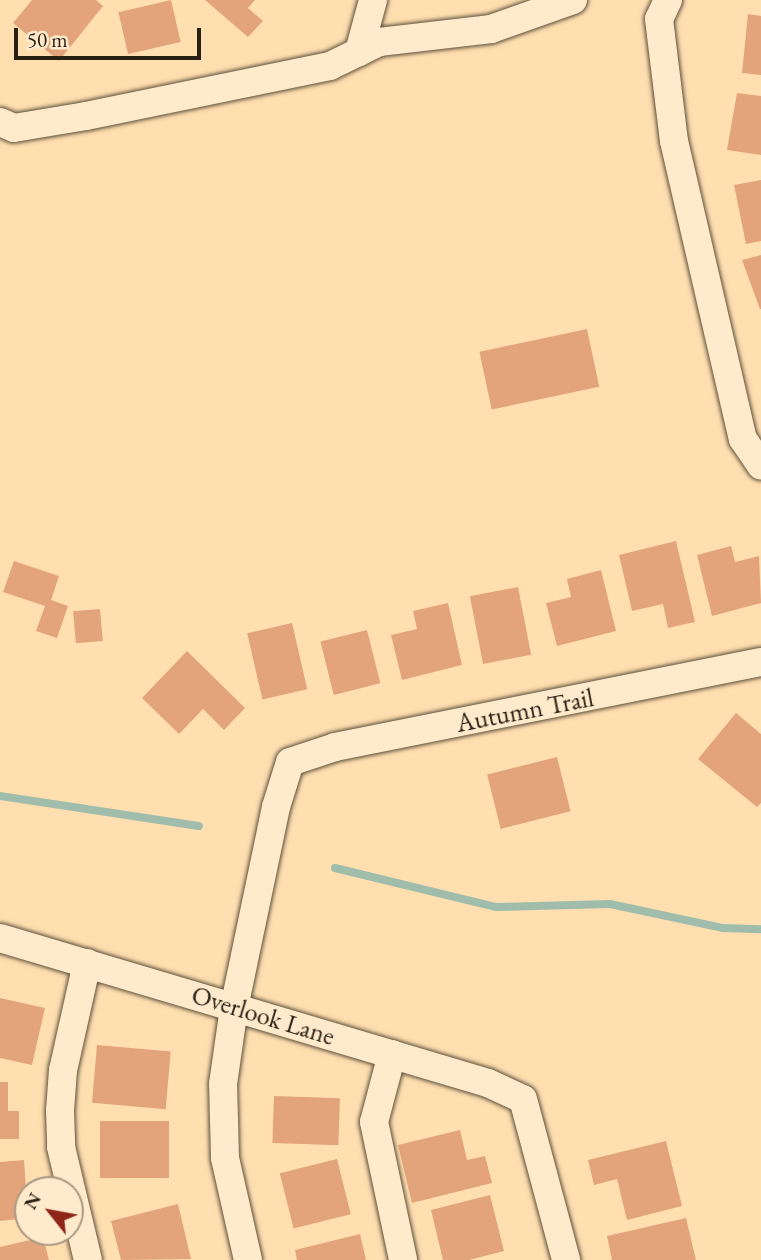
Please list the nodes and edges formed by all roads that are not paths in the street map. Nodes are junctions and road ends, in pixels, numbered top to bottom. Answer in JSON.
{"nodes":[{"id":1,"x":373,"y":0,"type":"edge"},
{"id":2,"x":573,"y":0,"type":"edge"},
{"id":3,"x":668,"y":0,"type":"edge"},
{"id":4,"x":359,"y":52,"type":"junction"},
{"id":5,"x":0,"y":122,"type":"edge"},
{"id":6,"x":761,"y":466,"type":"edge"},
{"id":7,"x":761,"y":662,"type":"edge"},
{"id":8,"x":0,"y":938,"type":"edge"},
{"id":9,"x":88,"y":963,"type":"junction"},
{"id":10,"x":234,"y":1008,"type":"junction"},
{"id":11,"x":392,"y":1054,"type":"junction"},
{"id":12,"x":88,"y":1260,"type":"edge"},
{"id":13,"x":248,"y":1260,"type":"edge"},
{"id":14,"x":403,"y":1260,"type":"edge"},
{"id":15,"x":566,"y":1260,"type":"edge"}],
"edges":[{"from":1,"to":4,"type":"street"},
{"from":2,"to":4,"type":"street"},
{"from":3,"to":6,"type":"street"},
{"from":4,"to":5,"type":"street"},
{"from":7,"to":10,"type":"street","name":"Autumn Trail"},
{"from":8,"to":9,"type":"street","name":"Overlook Lane"},
{"from":9,"to":10,"type":"street","name":"Overlook Lane"},
{"from":9,"to":12,"type":"street"},
{"from":10,"to":11,"type":"street","name":"Overlook Lane"},
{"from":10,"to":13,"type":"street"},
{"from":11,"to":14,"type":"street"},
{"from":11,"to":15,"type":"street","name":"Overlook Lane"}]}
